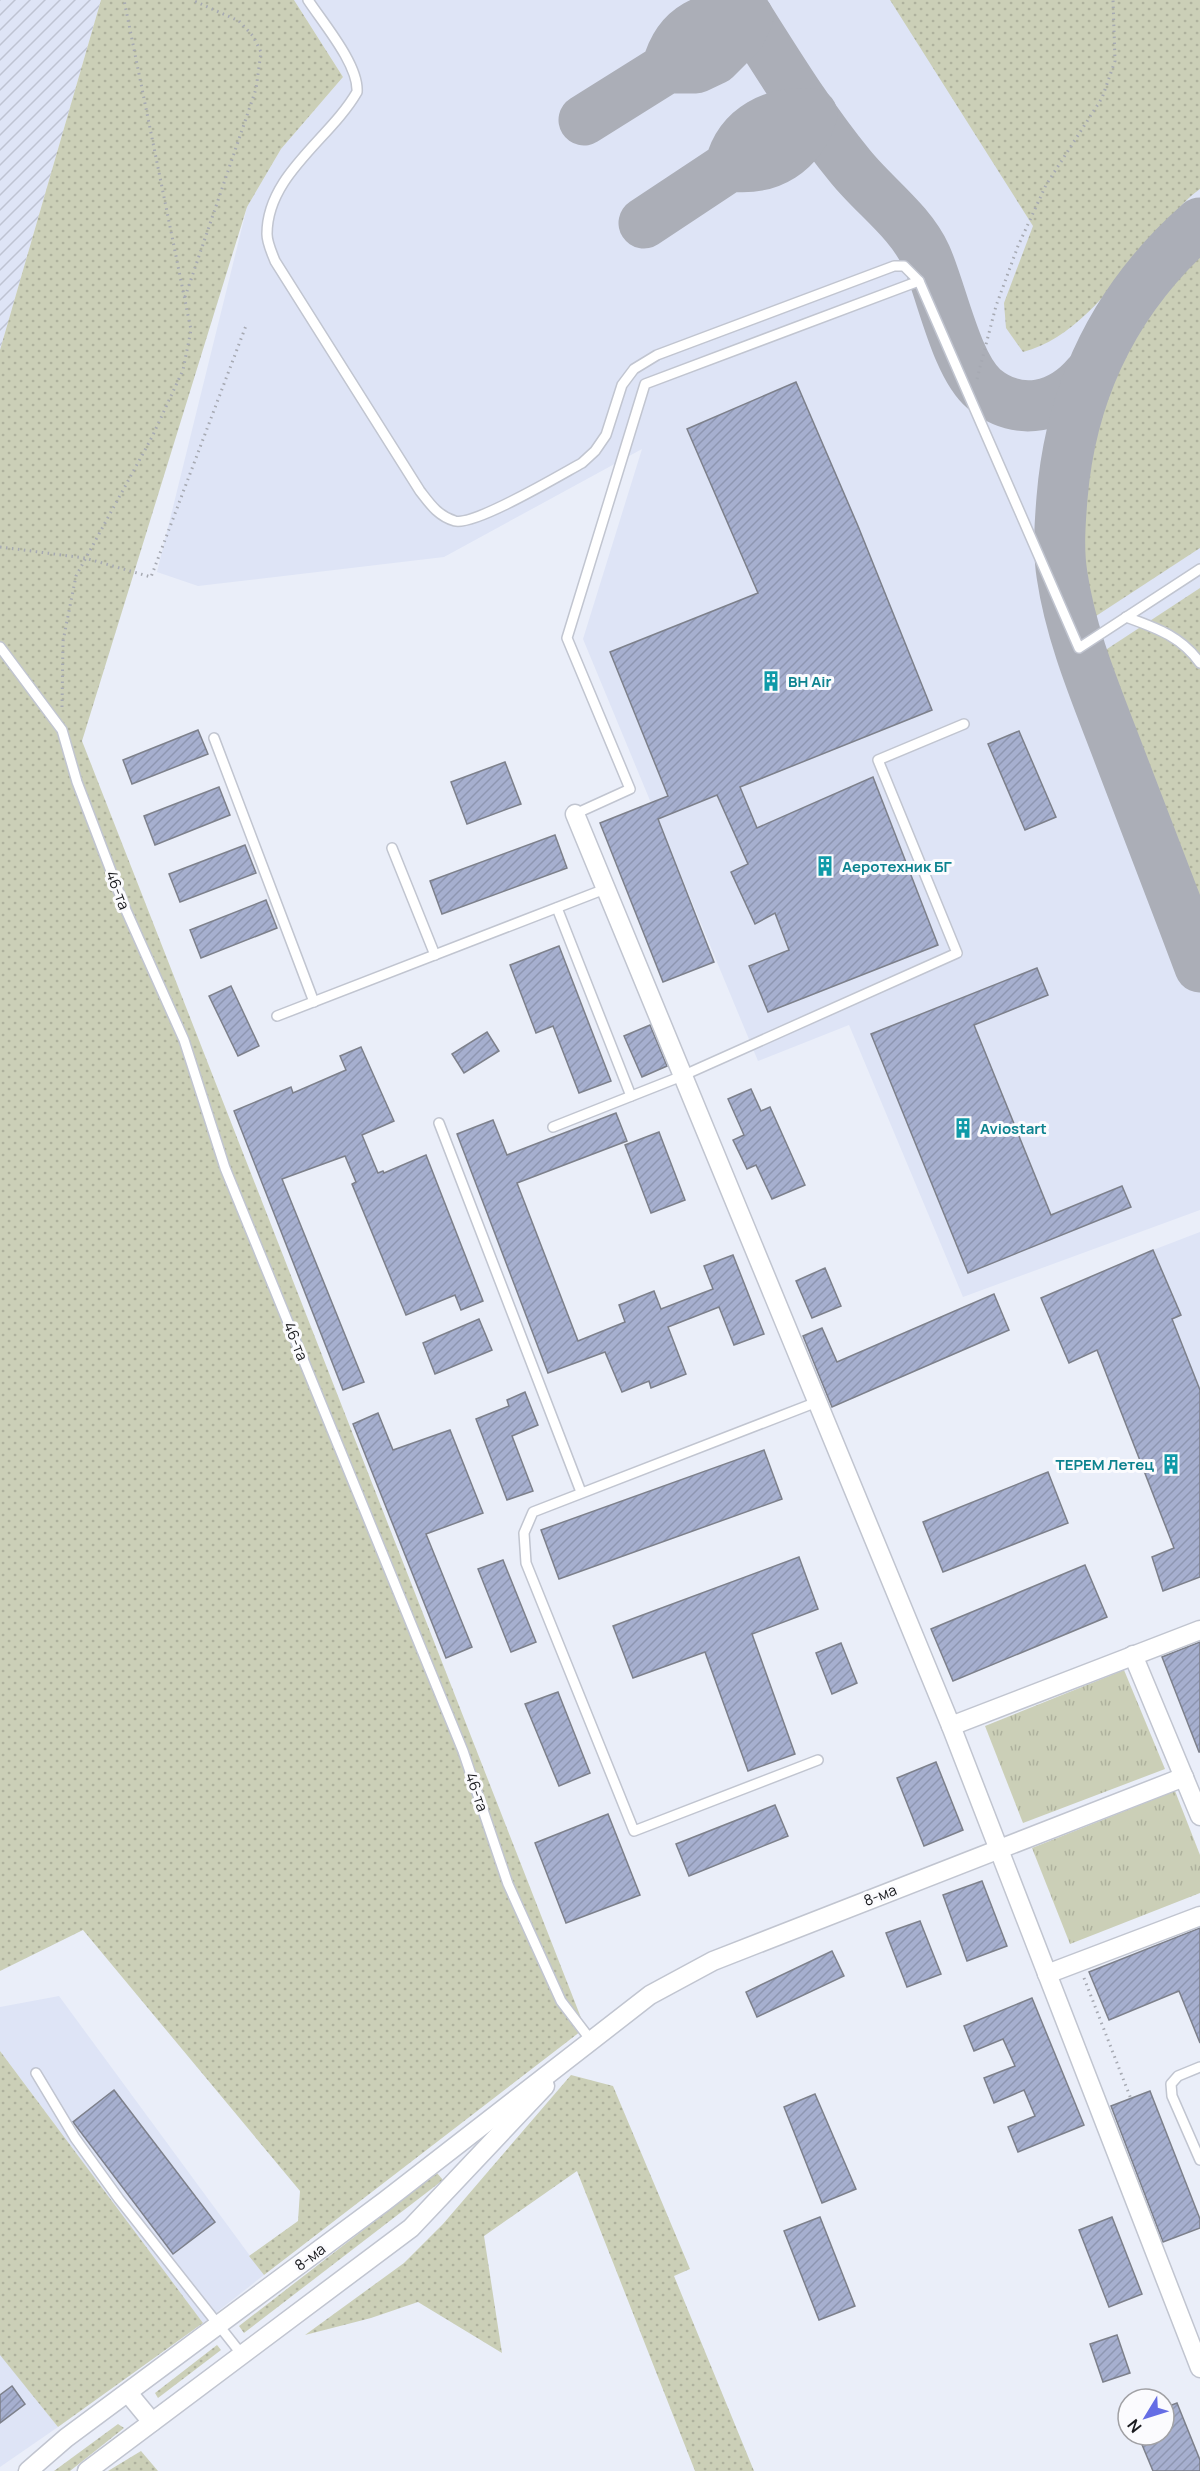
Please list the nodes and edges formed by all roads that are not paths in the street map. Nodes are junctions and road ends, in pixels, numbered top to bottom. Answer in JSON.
{"nodes":[{"id":1,"x":308,"y":0,"type":"edge"},
{"id":2,"x":919,"y":281,"type":"junction"},
{"id":3,"x":1200,"y":568,"type":"edge"},
{"id":4,"x":1126,"y":617,"type":"junction"},
{"id":5,"x":0,"y":647,"type":"edge"},
{"id":6,"x":1200,"y":663,"type":"edge"},
{"id":7,"x":964,"y":724,"type":"dead end"},
{"id":8,"x":213,"y":738,"type":"dead end"},
{"id":9,"x":575,"y":814,"type":"joint"},
{"id":10,"x":392,"y":848,"type":"dead end"},
{"id":11,"x":605,"y":889,"type":"junction"},
{"id":12,"x":557,"y":908,"type":"junction"},
{"id":13,"x":435,"y":955,"type":"junction"},
{"id":14,"x":314,"y":1002,"type":"junction"},
{"id":15,"x":277,"y":1016,"type":"dead end"},
{"id":16,"x":682,"y":1076,"type":"junction"},
{"id":17,"x":631,"y":1096,"type":"junction"},
{"id":18,"x":439,"y":1123,"type":"dead end"},
{"id":19,"x":553,"y":1128,"type":"dead end"},
{"id":20,"x":817,"y":1402,"type":"junction"},
{"id":21,"x":581,"y":1491,"type":"junction"},
{"id":22,"x":1200,"y":1630,"type":"edge"},
{"id":23,"x":1133,"y":1655,"type":"junction"},
{"id":24,"x":951,"y":1725,"type":"junction"},
{"id":25,"x":818,"y":1760,"type":"dead end"},
{"id":26,"x":1184,"y":1777,"type":"junction"},
{"id":27,"x":1200,"y":1816,"type":"edge"},
{"id":28,"x":999,"y":1848,"type":"junction"},
{"id":29,"x":1200,"y":1916,"type":"edge"},
{"id":30,"x":1047,"y":1974,"type":"junction"},
{"id":31,"x":590,"y":2039,"type":"junction"},
{"id":32,"x":1200,"y":2067,"type":"edge"},
{"id":33,"x":36,"y":2073,"type":"dead end"},
{"id":34,"x":1200,"y":2160,"type":"edge"},
{"id":35,"x":217,"y":2326,"type":"junction"},
{"id":36,"x":243,"y":2356,"type":"junction"},
{"id":37,"x":1200,"y":2368,"type":"edge"},
{"id":38,"x":128,"y":2392,"type":"junction"},
{"id":39,"x":152,"y":2422,"type":"junction"},
{"id":40,"x":28,"y":2471,"type":"edge"},
{"id":41,"x":87,"y":2471,"type":"edge"}],
"edges":[{"from":1,"to":2,"type":"lane"},
{"from":2,"to":4,"type":"lane"},
{"from":2,"to":9,"type":"lane"},
{"from":3,"to":4,"type":"lane"},
{"from":4,"to":6,"type":"lane"},
{"from":5,"to":31,"type":"lane","name":"46-та"},
{"from":7,"to":16,"type":"lane"},
{"from":8,"to":14,"type":"lane"},
{"from":9,"to":11,"type":"street"},
{"from":10,"to":13,"type":"lane"},
{"from":11,"to":12,"type":"lane"},
{"from":11,"to":16,"type":"street"},
{"from":12,"to":13,"type":"lane"},
{"from":12,"to":17,"type":"lane"},
{"from":13,"to":14,"type":"lane"},
{"from":14,"to":15,"type":"lane"},
{"from":16,"to":17,"type":"lane"},
{"from":16,"to":20,"type":"street"},
{"from":17,"to":19,"type":"lane"},
{"from":18,"to":21,"type":"lane"},
{"from":20,"to":21,"type":"lane"},
{"from":20,"to":24,"type":"street"},
{"from":21,"to":25,"type":"lane"},
{"from":22,"to":23,"type":"street"},
{"from":23,"to":24,"type":"street"},
{"from":23,"to":26,"type":"street"},
{"from":24,"to":28,"type":"street"},
{"from":26,"to":27,"type":"street"},
{"from":26,"to":28,"type":"street","name":"8-ма"},
{"from":28,"to":30,"type":"street"},
{"from":28,"to":31,"type":"street","name":"8-ма"},
{"from":29,"to":30,"type":"street"},
{"from":30,"to":37,"type":"street"},
{"from":31,"to":35,"type":"street","name":"8-ма"},
{"from":31,"to":36,"type":"street","name":"8-ма"},
{"from":32,"to":34,"type":"lane"},
{"from":33,"to":35,"type":"lane"},
{"from":35,"to":36,"type":"lane"},
{"from":35,"to":38,"type":"street","name":"8-ма"},
{"from":36,"to":39,"type":"street","name":"8-ма"},
{"from":38,"to":39,"type":"street"},
{"from":38,"to":40,"type":"street","name":"8-ма"},
{"from":39,"to":41,"type":"street","name":"8-ма"}]}
